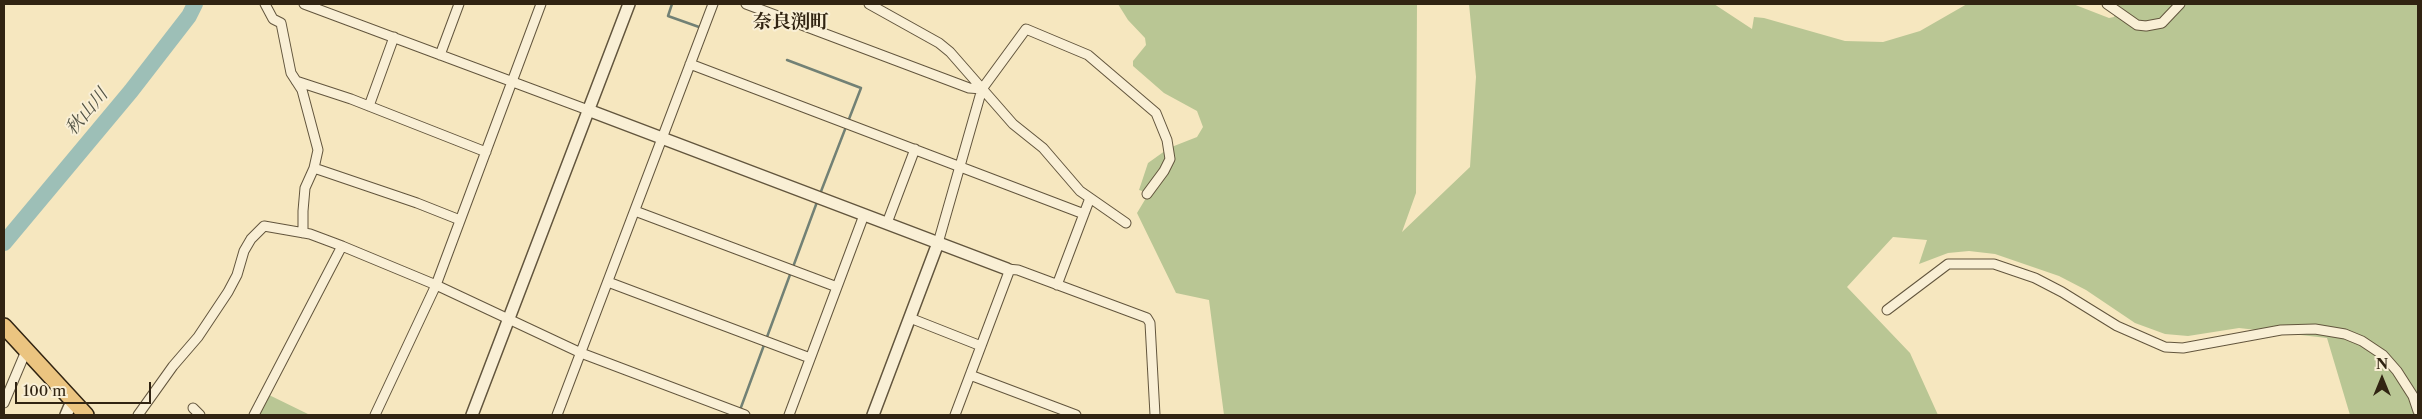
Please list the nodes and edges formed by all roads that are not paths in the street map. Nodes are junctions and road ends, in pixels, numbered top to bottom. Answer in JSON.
{"nodes":[{"id":1,"x":265,"y":4,"type":"edge"},
{"id":2,"x":304,"y":4,"type":"edge"},
{"id":3,"x":460,"y":4,"type":"edge"},
{"id":4,"x":541,"y":4,"type":"edge"},
{"id":5,"x":628,"y":4,"type":"edge"},
{"id":6,"x":713,"y":4,"type":"edge"},
{"id":7,"x":746,"y":4,"type":"edge"},
{"id":8,"x":869,"y":4,"type":"edge"},
{"id":9,"x":2107,"y":4,"type":"edge"},
{"id":10,"x":2180,"y":4,"type":"edge"},
{"id":11,"x":394,"y":37,"type":"junction"},
{"id":12,"x":440,"y":55,"type":"junction"},
{"id":13,"x":690,"y":64,"type":"junction"},
{"id":14,"x":296,"y":81,"type":"junction"},
{"id":15,"x":512,"y":81,"type":"junction"},
{"id":16,"x":982,"y":89,"type":"junction"},
{"id":17,"x":369,"y":106,"type":"junction"},
{"id":18,"x":588,"y":110,"type":"junction"},
{"id":19,"x":663,"y":138,"type":"junction"},
{"id":20,"x":915,"y":149,"type":"junction"},
{"id":21,"x":486,"y":152,"type":"junction"},
{"id":22,"x":960,"y":166,"type":"junction"},
{"id":23,"x":314,"y":168,"type":"junction"},
{"id":24,"x":1147,"y":194,"type":"dead end"},
{"id":25,"x":1090,"y":198,"type":"junction"},
{"id":26,"x":635,"y":211,"type":"junction"},
{"id":27,"x":864,"y":214,"type":"junction"},
{"id":28,"x":1084,"y":214,"type":"junction"},
{"id":29,"x":460,"y":220,"type":"junction"},
{"id":30,"x":887,"y":223,"type":"junction"},
{"id":31,"x":1126,"y":223,"type":"dead end"},
{"id":32,"x":303,"y":233,"type":"junction"},
{"id":33,"x":938,"y":243,"type":"junction"},
{"id":34,"x":342,"y":246,"type":"junction"},
{"id":35,"x":1008,"y":269,"type":"junction"},
{"id":36,"x":608,"y":282,"type":"junction"},
{"id":37,"x":1057,"y":284,"type":"junction"},
{"id":38,"x":436,"y":285,"type":"junction"},
{"id":39,"x":837,"y":287,"type":"junction"},
{"id":40,"x":1887,"y":310,"type":"dead end"},
{"id":41,"x":910,"y":318,"type":"junction"},
{"id":42,"x":509,"y":321,"type":"junction"},
{"id":43,"x":4,"y":326,"type":"edge"},
{"id":44,"x":981,"y":346,"type":"junction"},
{"id":45,"x":26,"y":351,"type":"junction"},
{"id":46,"x":581,"y":353,"type":"junction"},
{"id":47,"x":810,"y":358,"type":"junction"},
{"id":48,"x":970,"y":376,"type":"junction"},
{"id":49,"x":72,"y":401,"type":"junction"},
{"id":50,"x":4,"y":403,"type":"edge"},
{"id":51,"x":193,"y":408,"type":"dead end"},
{"id":52,"x":2418,"y":411,"type":"edge"},
{"id":53,"x":66,"y":415,"type":"edge"},
{"id":54,"x":86,"y":415,"type":"edge"},
{"id":55,"x":138,"y":415,"type":"edge"},
{"id":56,"x":200,"y":415,"type":"edge"},
{"id":57,"x":254,"y":415,"type":"edge"},
{"id":58,"x":375,"y":415,"type":"edge"},
{"id":59,"x":472,"y":415,"type":"edge"},
{"id":60,"x":557,"y":415,"type":"edge"},
{"id":61,"x":745,"y":415,"type":"edge"},
{"id":62,"x":789,"y":415,"type":"edge"},
{"id":63,"x":873,"y":415,"type":"edge"},
{"id":64,"x":955,"y":415,"type":"edge"},
{"id":65,"x":1076,"y":415,"type":"edge"},
{"id":66,"x":1155,"y":415,"type":"edge"}],
"edges":[{"from":1,"to":14,"type":"street"},
{"from":2,"to":11,"type":"street"},
{"from":3,"to":12,"type":"street"},
{"from":4,"to":15,"type":"street"},
{"from":5,"to":18,"type":"street"},
{"from":6,"to":13,"type":"street"},
{"from":7,"to":16,"type":"street"},
{"from":8,"to":16,"type":"street"},
{"from":9,"to":10,"type":"street"},
{"from":11,"to":12,"type":"street"},
{"from":11,"to":17,"type":"street"},
{"from":12,"to":15,"type":"street"},
{"from":13,"to":19,"type":"street"},
{"from":13,"to":20,"type":"street"},
{"from":14,"to":17,"type":"street"},
{"from":14,"to":23,"type":"street"},
{"from":15,"to":18,"type":"street"},
{"from":15,"to":21,"type":"street"},
{"from":16,"to":22,"type":"street"},
{"from":16,"to":24,"type":"street"},
{"from":16,"to":25,"type":"street"},
{"from":17,"to":21,"type":"street"},
{"from":18,"to":19,"type":"street"},
{"from":18,"to":42,"type":"street"},
{"from":19,"to":26,"type":"street"},
{"from":19,"to":27,"type":"street"},
{"from":20,"to":22,"type":"street"},
{"from":20,"to":30,"type":"street"},
{"from":21,"to":29,"type":"street"},
{"from":22,"to":28,"type":"street"},
{"from":22,"to":33,"type":"street"},
{"from":23,"to":29,"type":"street"},
{"from":23,"to":32,"type":"street"},
{"from":25,"to":28,"type":"street"},
{"from":25,"to":31,"type":"street"},
{"from":26,"to":36,"type":"street"},
{"from":26,"to":39,"type":"street"},
{"from":27,"to":30,"type":"street"},
{"from":27,"to":39,"type":"street"},
{"from":28,"to":37,"type":"street"},
{"from":29,"to":38,"type":"street"},
{"from":30,"to":33,"type":"street"},
{"from":32,"to":34,"type":"street"},
{"from":32,"to":55,"type":"street"},
{"from":33,"to":35,"type":"street"},
{"from":33,"to":41,"type":"street"},
{"from":34,"to":38,"type":"street"},
{"from":34,"to":57,"type":"street"},
{"from":35,"to":37,"type":"street"},
{"from":35,"to":44,"type":"street"},
{"from":36,"to":46,"type":"street"},
{"from":36,"to":47,"type":"street"},
{"from":37,"to":66,"type":"street"},
{"from":38,"to":42,"type":"street"},
{"from":38,"to":58,"type":"street"},
{"from":39,"to":47,"type":"street"},
{"from":40,"to":52,"type":"street"},
{"from":41,"to":44,"type":"street"},
{"from":41,"to":63,"type":"street"},
{"from":42,"to":46,"type":"street"},
{"from":42,"to":59,"type":"street"},
{"from":43,"to":45,"type":"main road"},
{"from":44,"to":48,"type":"street"},
{"from":45,"to":49,"type":"main road"},
{"from":45,"to":50,"type":"street"},
{"from":46,"to":60,"type":"street"},
{"from":46,"to":61,"type":"street"},
{"from":47,"to":62,"type":"street"},
{"from":48,"to":64,"type":"street"},
{"from":48,"to":65,"type":"street"},
{"from":49,"to":53,"type":"street"},
{"from":49,"to":54,"type":"main road"},
{"from":51,"to":56,"type":"street"}]}
